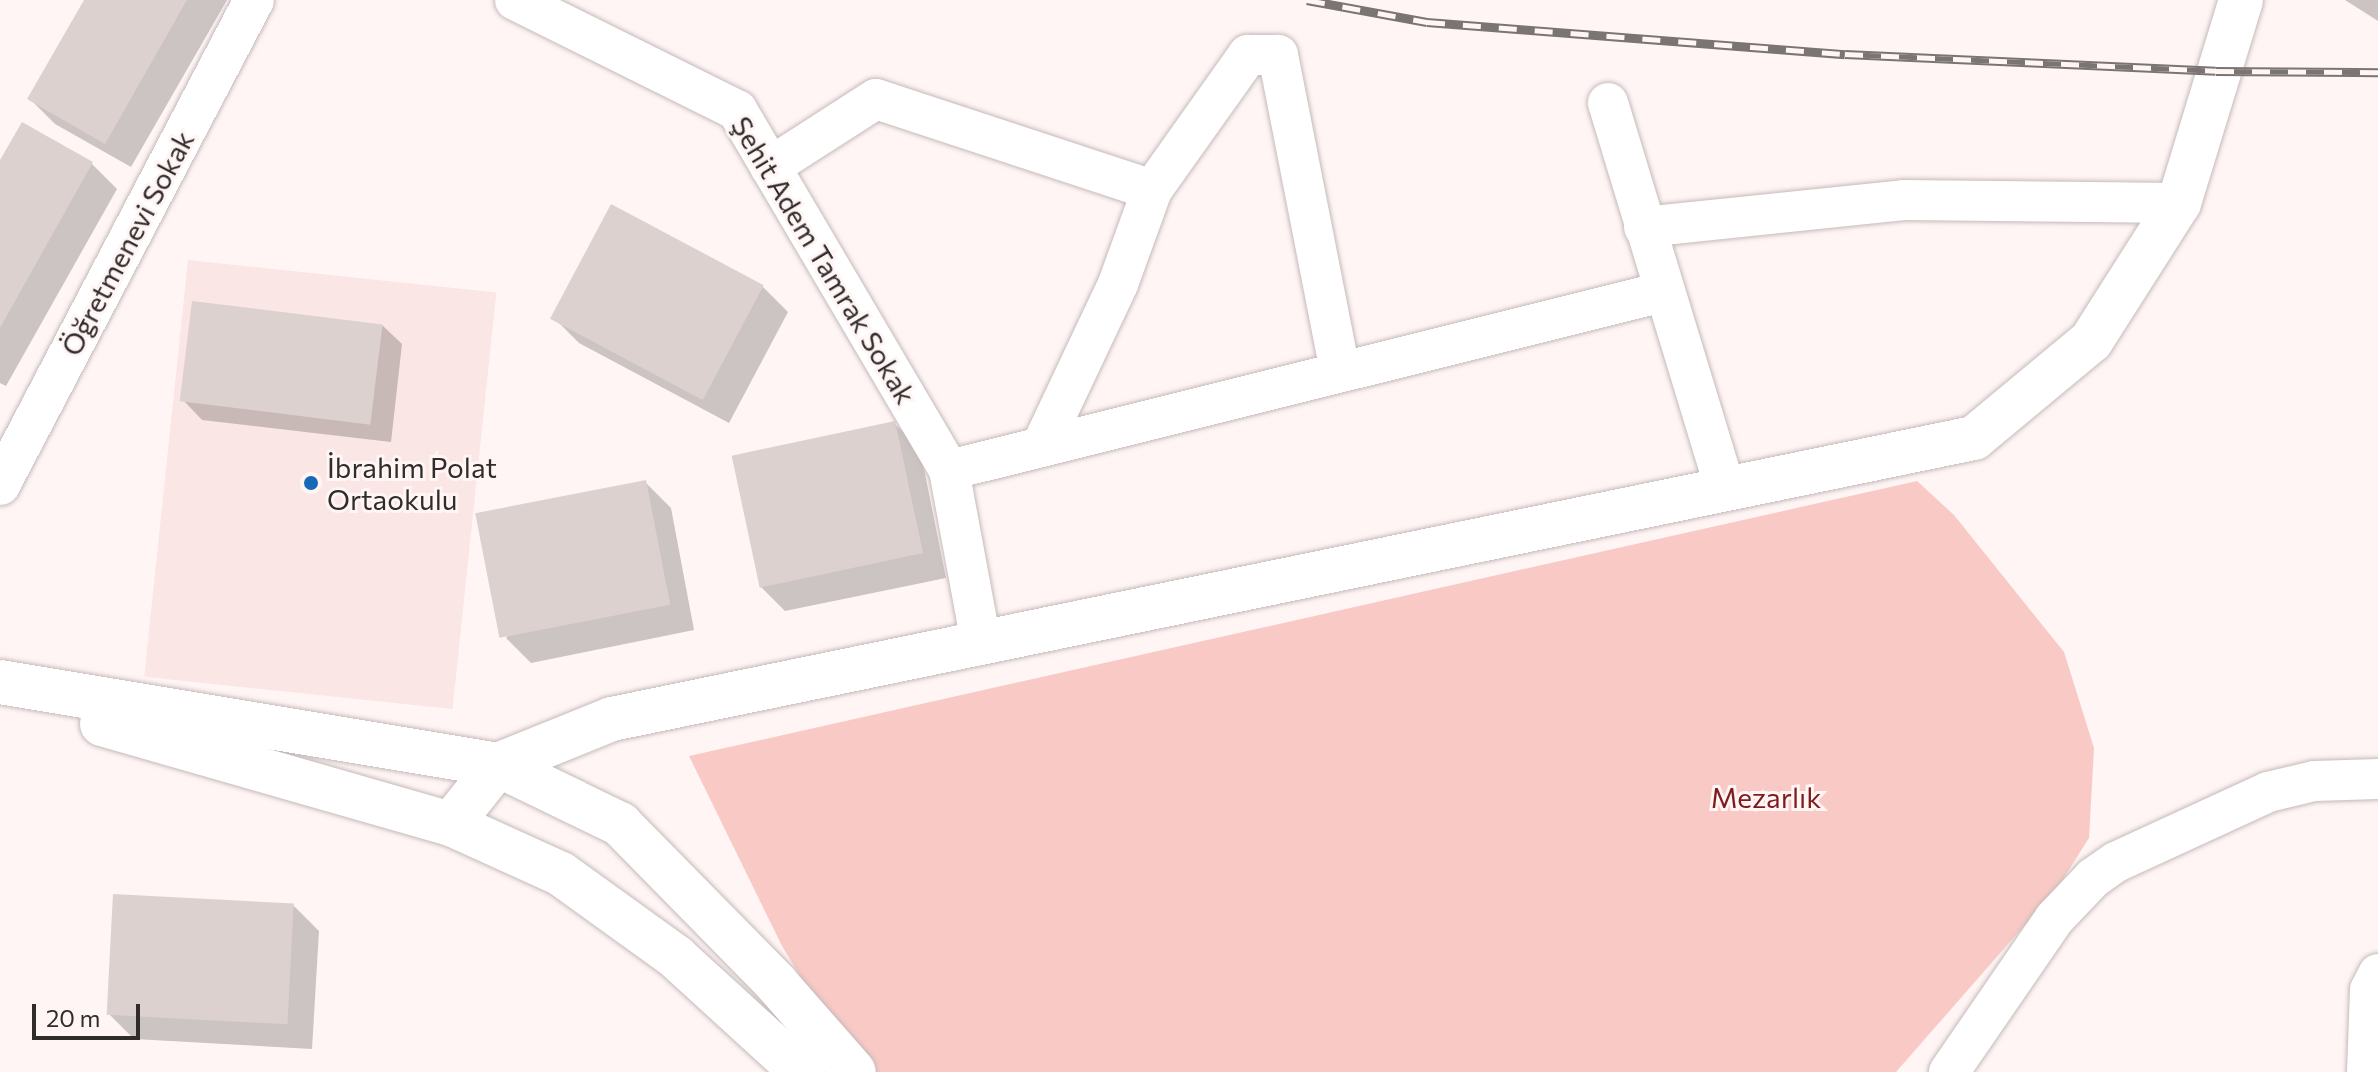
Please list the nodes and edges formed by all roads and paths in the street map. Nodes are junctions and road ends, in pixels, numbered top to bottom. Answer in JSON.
{"nodes":[{"id":1,"x":254,"y":0,"type":"edge"},
{"id":2,"x":515,"y":0,"type":"edge"},
{"id":3,"x":2241,"y":0,"type":"edge"},
{"id":4,"x":1608,"y":103,"type":"dead end"},
{"id":5,"x":770,"y":167,"type":"junction"},
{"id":6,"x":1152,"y":190,"type":"junction"},
{"id":7,"x":2179,"y":203,"type":"junction"},
{"id":8,"x":1644,"y":227,"type":"junction"},
{"id":9,"x":1663,"y":292,"type":"junction"},
{"id":10,"x":1340,"y":372,"type":"junction"},
{"id":11,"x":1041,"y":447,"type":"junction"},
{"id":12,"x":949,"y":470,"type":"junction"},
{"id":13,"x":0,"y":485,"type":"edge"},
{"id":14,"x":1725,"y":489,"type":"junction"},
{"id":15,"x":981,"y":643,"type":"junction"},
{"id":16,"x":0,"y":682,"type":"edge"},
{"id":17,"x":0,"y":694,"type":"edge"},
{"id":18,"x":498,"y":765,"type":"junction"},
{"id":19,"x":2378,"y":779,"type":"edge"},
{"id":20,"x":451,"y":824,"type":"junction"},
{"id":21,"x":2378,"y":974,"type":"edge"},
{"id":22,"x":802,"y":1072,"type":"edge"},
{"id":23,"x":854,"y":1072,"type":"edge"},
{"id":24,"x":1949,"y":1072,"type":"edge"},
{"id":25,"x":2367,"y":1072,"type":"edge"}],
"edges":[{"from":1,"to":13,"type":"street","name":"Öğretmenevi Sokak"},
{"from":2,"to":5,"type":"street","name":"Şehit Adem Tamrak Sokak"},
{"from":3,"to":7,"type":"street"},
{"from":4,"to":8,"type":"street"},
{"from":5,"to":6,"type":"street"},
{"from":5,"to":12,"type":"street","name":"Şehit Adem Tamrak Sokak"},
{"from":6,"to":10,"type":"street"},
{"from":6,"to":11,"type":"street"},
{"from":7,"to":8,"type":"street"},
{"from":7,"to":14,"type":"street"},
{"from":8,"to":9,"type":"street"},
{"from":9,"to":10,"type":"street"},
{"from":9,"to":14,"type":"street"},
{"from":10,"to":11,"type":"street"},
{"from":11,"to":12,"type":"street"},
{"from":12,"to":15,"type":"street","name":"Şehit Adem Tamrak Sokak"},
{"from":14,"to":15,"type":"street"},
{"from":15,"to":18,"type":"street"},
{"from":16,"to":18,"type":"street"},
{"from":17,"to":20,"type":"street"},
{"from":18,"to":20,"type":"street"},
{"from":18,"to":23,"type":"street"},
{"from":19,"to":24,"type":"street"},
{"from":20,"to":22,"type":"street"},
{"from":21,"to":25,"type":"street"}]}
